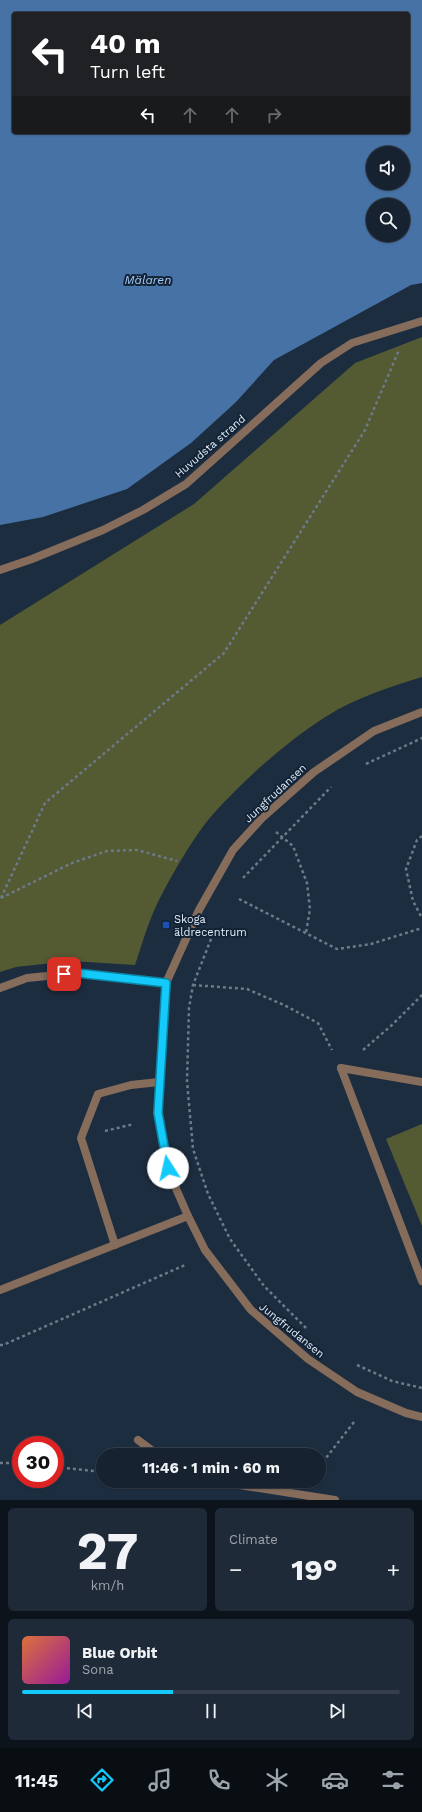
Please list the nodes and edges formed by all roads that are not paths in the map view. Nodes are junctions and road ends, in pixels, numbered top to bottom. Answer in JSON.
{"nodes":[{"id":1,"x":422,"y":321,"type":"edge"},
{"id":2,"x":0,"y":570,"type":"edge"},
{"id":3,"x":422,"y":712,"type":"edge"},
{"id":4,"x":166,"y":983,"type":"junction"},
{"id":5,"x":0,"y":988,"type":"edge"},
{"id":6,"x":159,"y":1082,"type":"junction"},
{"id":7,"x":422,"y":1082,"type":"edge"},
{"id":8,"x":188,"y":1216,"type":"junction"},
{"id":9,"x":115,"y":1245,"type":"junction"},
{"id":10,"x":422,"y":1281,"type":"edge"},
{"id":11,"x":0,"y":1290,"type":"edge"},
{"id":12,"x":422,"y":1417,"type":"edge"},
{"id":13,"x":138,"y":1440,"type":"dead end"},
{"id":14,"x":149,"y":1448,"type":"edge"},
{"id":15,"x":259,"y":1488,"type":"edge"},
{"id":16,"x":335,"y":1500,"type":"edge"}],
"edges":[{"from":1,"to":2,"type":"street","name":"Huvudsta strand"},
{"from":3,"to":4,"type":"street","name":"Jungfrudansen"},
{"from":4,"to":5,"type":"street"},
{"from":4,"to":6,"type":"street","name":"Jungfrudansen"},
{"from":6,"to":8,"type":"street","name":"Jungfrudansen"},
{"from":6,"to":9,"type":"street"},
{"from":7,"to":10,"type":"street"},
{"from":8,"to":9,"type":"street"},
{"from":8,"to":12,"type":"street","name":"Jungfrudansen"},
{"from":9,"to":11,"type":"street"},
{"from":13,"to":14,"type":"street"},
{"from":15,"to":16,"type":"street"}]}
